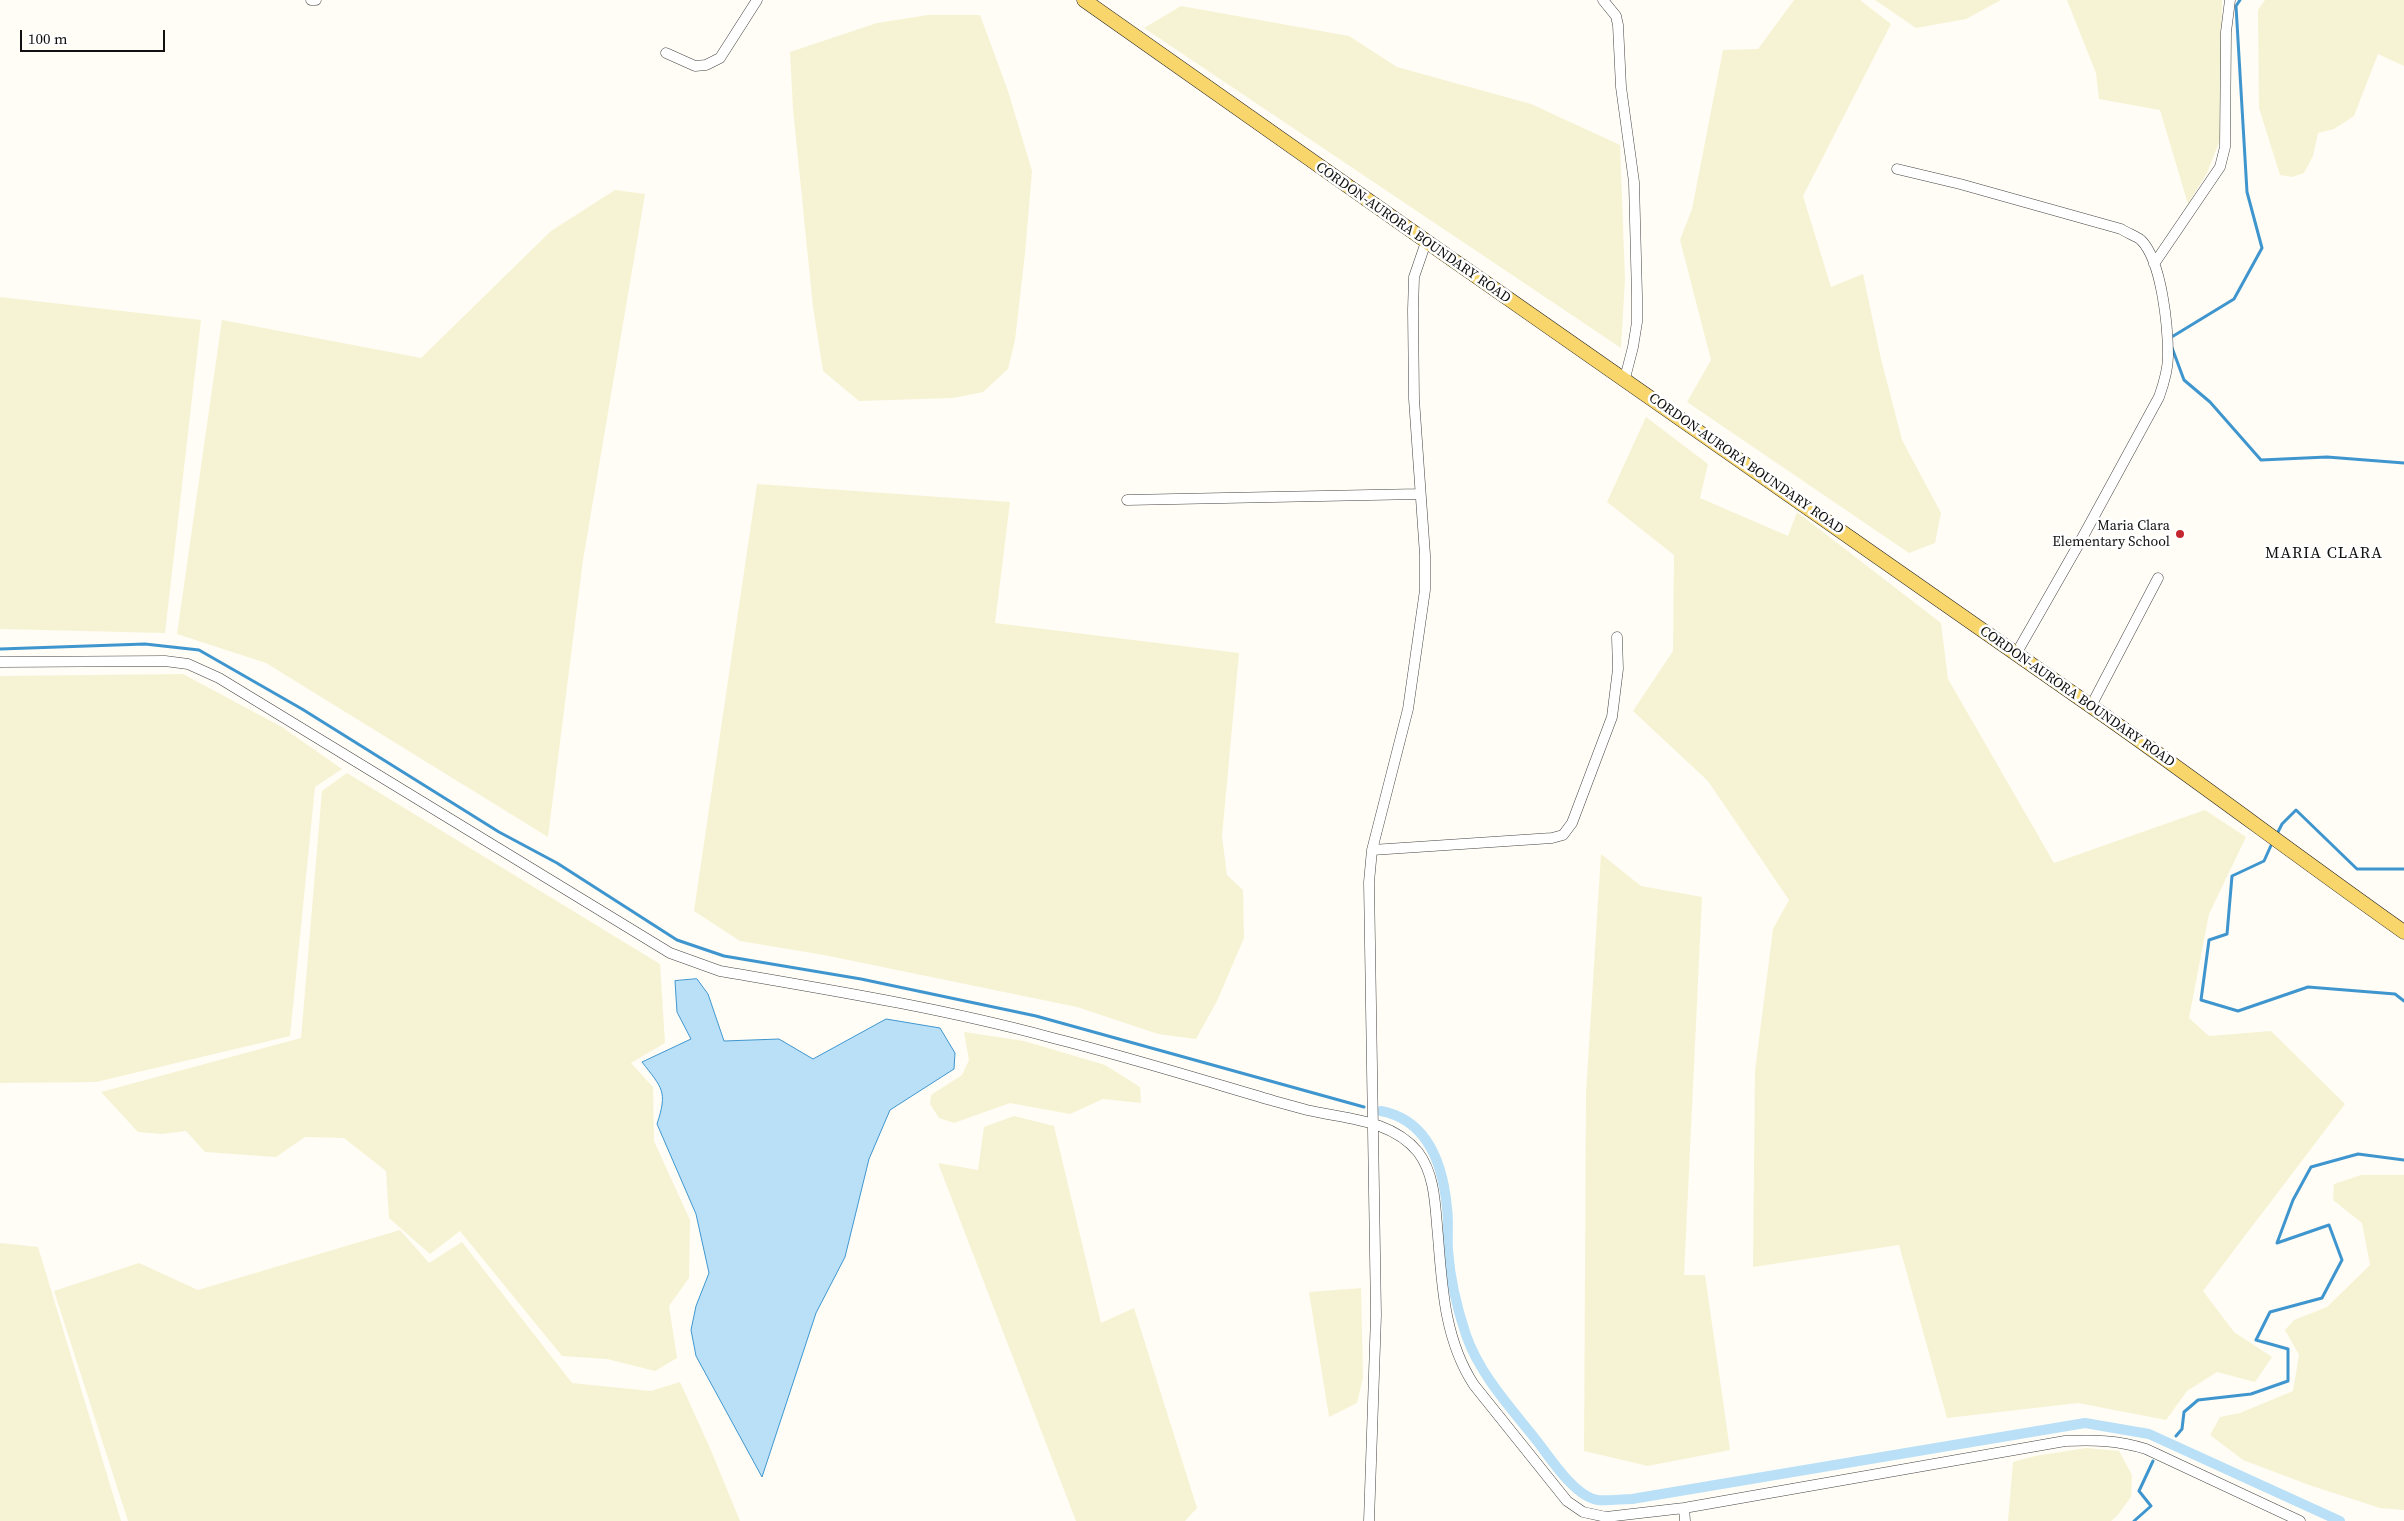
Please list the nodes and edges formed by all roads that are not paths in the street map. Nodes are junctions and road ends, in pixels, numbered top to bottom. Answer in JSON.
{"nodes":[{"id":1,"x":311,"y":0,"type":"edge"},
{"id":2,"x":316,"y":0,"type":"edge"},
{"id":3,"x":757,"y":0,"type":"edge"},
{"id":4,"x":1084,"y":0,"type":"edge"},
{"id":5,"x":1603,"y":0,"type":"edge"},
{"id":6,"x":2230,"y":0,"type":"edge"},
{"id":7,"x":666,"y":53,"type":"dead end"},
{"id":8,"x":1897,"y":169,"type":"dead end"},
{"id":9,"x":1426,"y":242,"type":"junction"},
{"id":10,"x":2154,"y":264,"type":"junction"},
{"id":11,"x":1625,"y":378,"type":"junction"},
{"id":12,"x":1419,"y":494,"type":"junction"},
{"id":13,"x":1127,"y":500,"type":"dead end"},
{"id":14,"x":2158,"y":578,"type":"dead end"},
{"id":15,"x":1617,"y":637,"type":"dead end"},
{"id":16,"x":2016,"y":654,"type":"junction"},
{"id":17,"x":0,"y":662,"type":"edge"},
{"id":18,"x":2091,"y":706,"type":"junction"},
{"id":19,"x":1372,"y":850,"type":"junction"},
{"id":20,"x":2404,"y":932,"type":"edge"},
{"id":21,"x":1372,"y":1123,"type":"junction"},
{"id":22,"x":1684,"y":1508,"type":"junction"},
{"id":23,"x":1370,"y":1521,"type":"edge"},
{"id":24,"x":1685,"y":1521,"type":"edge"},
{"id":25,"x":2300,"y":1521,"type":"edge"}],
"edges":[{"from":1,"to":2,"type":"street"},
{"from":3,"to":7,"type":"street"},
{"from":4,"to":9,"type":"main road","name":"CORDON-AURORA BOUNDARY ROAD"},
{"from":5,"to":11,"type":"street"},
{"from":6,"to":10,"type":"street"},
{"from":8,"to":10,"type":"street"},
{"from":9,"to":11,"type":"main road","name":"CORDON-AURORA BOUNDARY ROAD"},
{"from":9,"to":12,"type":"street"},
{"from":10,"to":16,"type":"street"},
{"from":11,"to":16,"type":"main road","name":"CORDON-AURORA BOUNDARY ROAD"},
{"from":12,"to":13,"type":"street"},
{"from":12,"to":19,"type":"street"},
{"from":14,"to":18,"type":"street"},
{"from":15,"to":19,"type":"street"},
{"from":16,"to":18,"type":"main road","name":"CORDON-AURORA BOUNDARY ROAD"},
{"from":17,"to":21,"type":"street"},
{"from":18,"to":20,"type":"main road","name":"CORDON-AURORA BOUNDARY ROAD"},
{"from":19,"to":21,"type":"street"},
{"from":21,"to":22,"type":"street"},
{"from":21,"to":23,"type":"street"},
{"from":22,"to":24,"type":"street"},
{"from":22,"to":25,"type":"street"}]}
